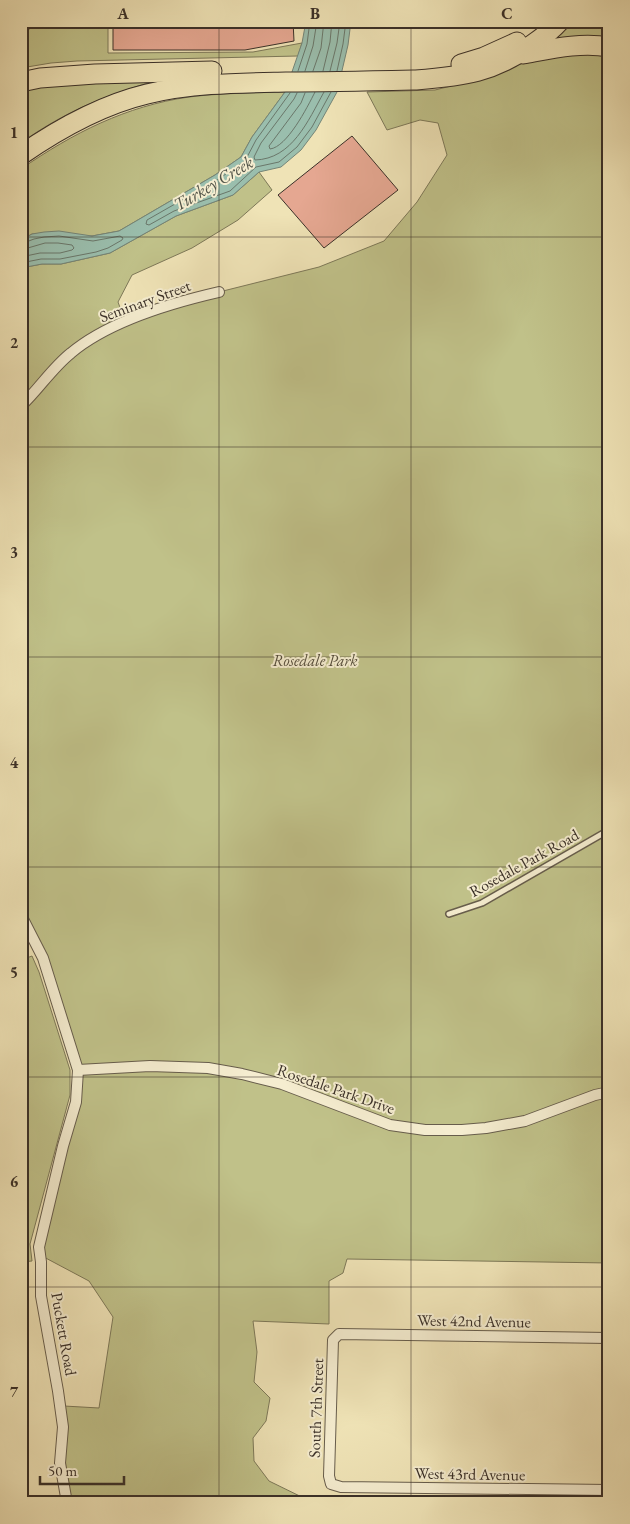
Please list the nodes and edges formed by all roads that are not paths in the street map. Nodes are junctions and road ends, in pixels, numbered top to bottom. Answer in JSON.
{"nodes":[{"id":1,"x":544,"y":21,"type":"edge"},
{"id":2,"x":560,"y":21,"type":"edge"},
{"id":3,"x":609,"y":47,"type":"edge"},
{"id":4,"x":519,"y":54,"type":"junction"},
{"id":5,"x":364,"y":75,"type":"junction"},
{"id":6,"x":262,"y":76,"type":"junction"},
{"id":7,"x":21,"y":82,"type":"edge"},
{"id":8,"x":21,"y":155,"type":"edge"},
{"id":9,"x":219,"y":292,"type":"dead end"},
{"id":10,"x":21,"y":406,"type":"edge"},
{"id":11,"x":609,"y":830,"type":"edge"},
{"id":12,"x":449,"y":914,"type":"dead end"},
{"id":13,"x":21,"y":915,"type":"edge"},
{"id":14,"x":78,"y":1070,"type":"junction"},
{"id":15,"x":609,"y":1092,"type":"edge"},
{"id":16,"x":339,"y":1334,"type":"joint"},
{"id":17,"x":609,"y":1338,"type":"edge"},
{"id":18,"x":331,"y":1484,"type":"joint"},
{"id":19,"x":609,"y":1490,"type":"edge"},
{"id":20,"x":67,"y":1503,"type":"edge"}],
"edges":[{"from":1,"to":5,"type":"highway"},
{"from":2,"to":4,"type":"highway"},
{"from":3,"to":4,"type":"highway"},
{"from":4,"to":5,"type":"highway"},
{"from":5,"to":6,"type":"highway"},
{"from":6,"to":7,"type":"highway"},
{"from":6,"to":8,"type":"highway"},
{"from":9,"to":10,"type":"street","name":"Seminary Street"},
{"from":11,"to":12,"type":"lane","name":"Rosedale Park Road"},
{"from":13,"to":14,"type":"street","name":"Puckett Road"},
{"from":14,"to":15,"type":"street","name":"Rosedale Park Drive"},
{"from":14,"to":20,"type":"street","name":"Puckett Road"},
{"from":16,"to":17,"type":"street","name":"West 42nd Avenue"},
{"from":16,"to":18,"type":"street","name":"South 7th Street"},
{"from":18,"to":19,"type":"street","name":"West 43rd Avenue"}]}
